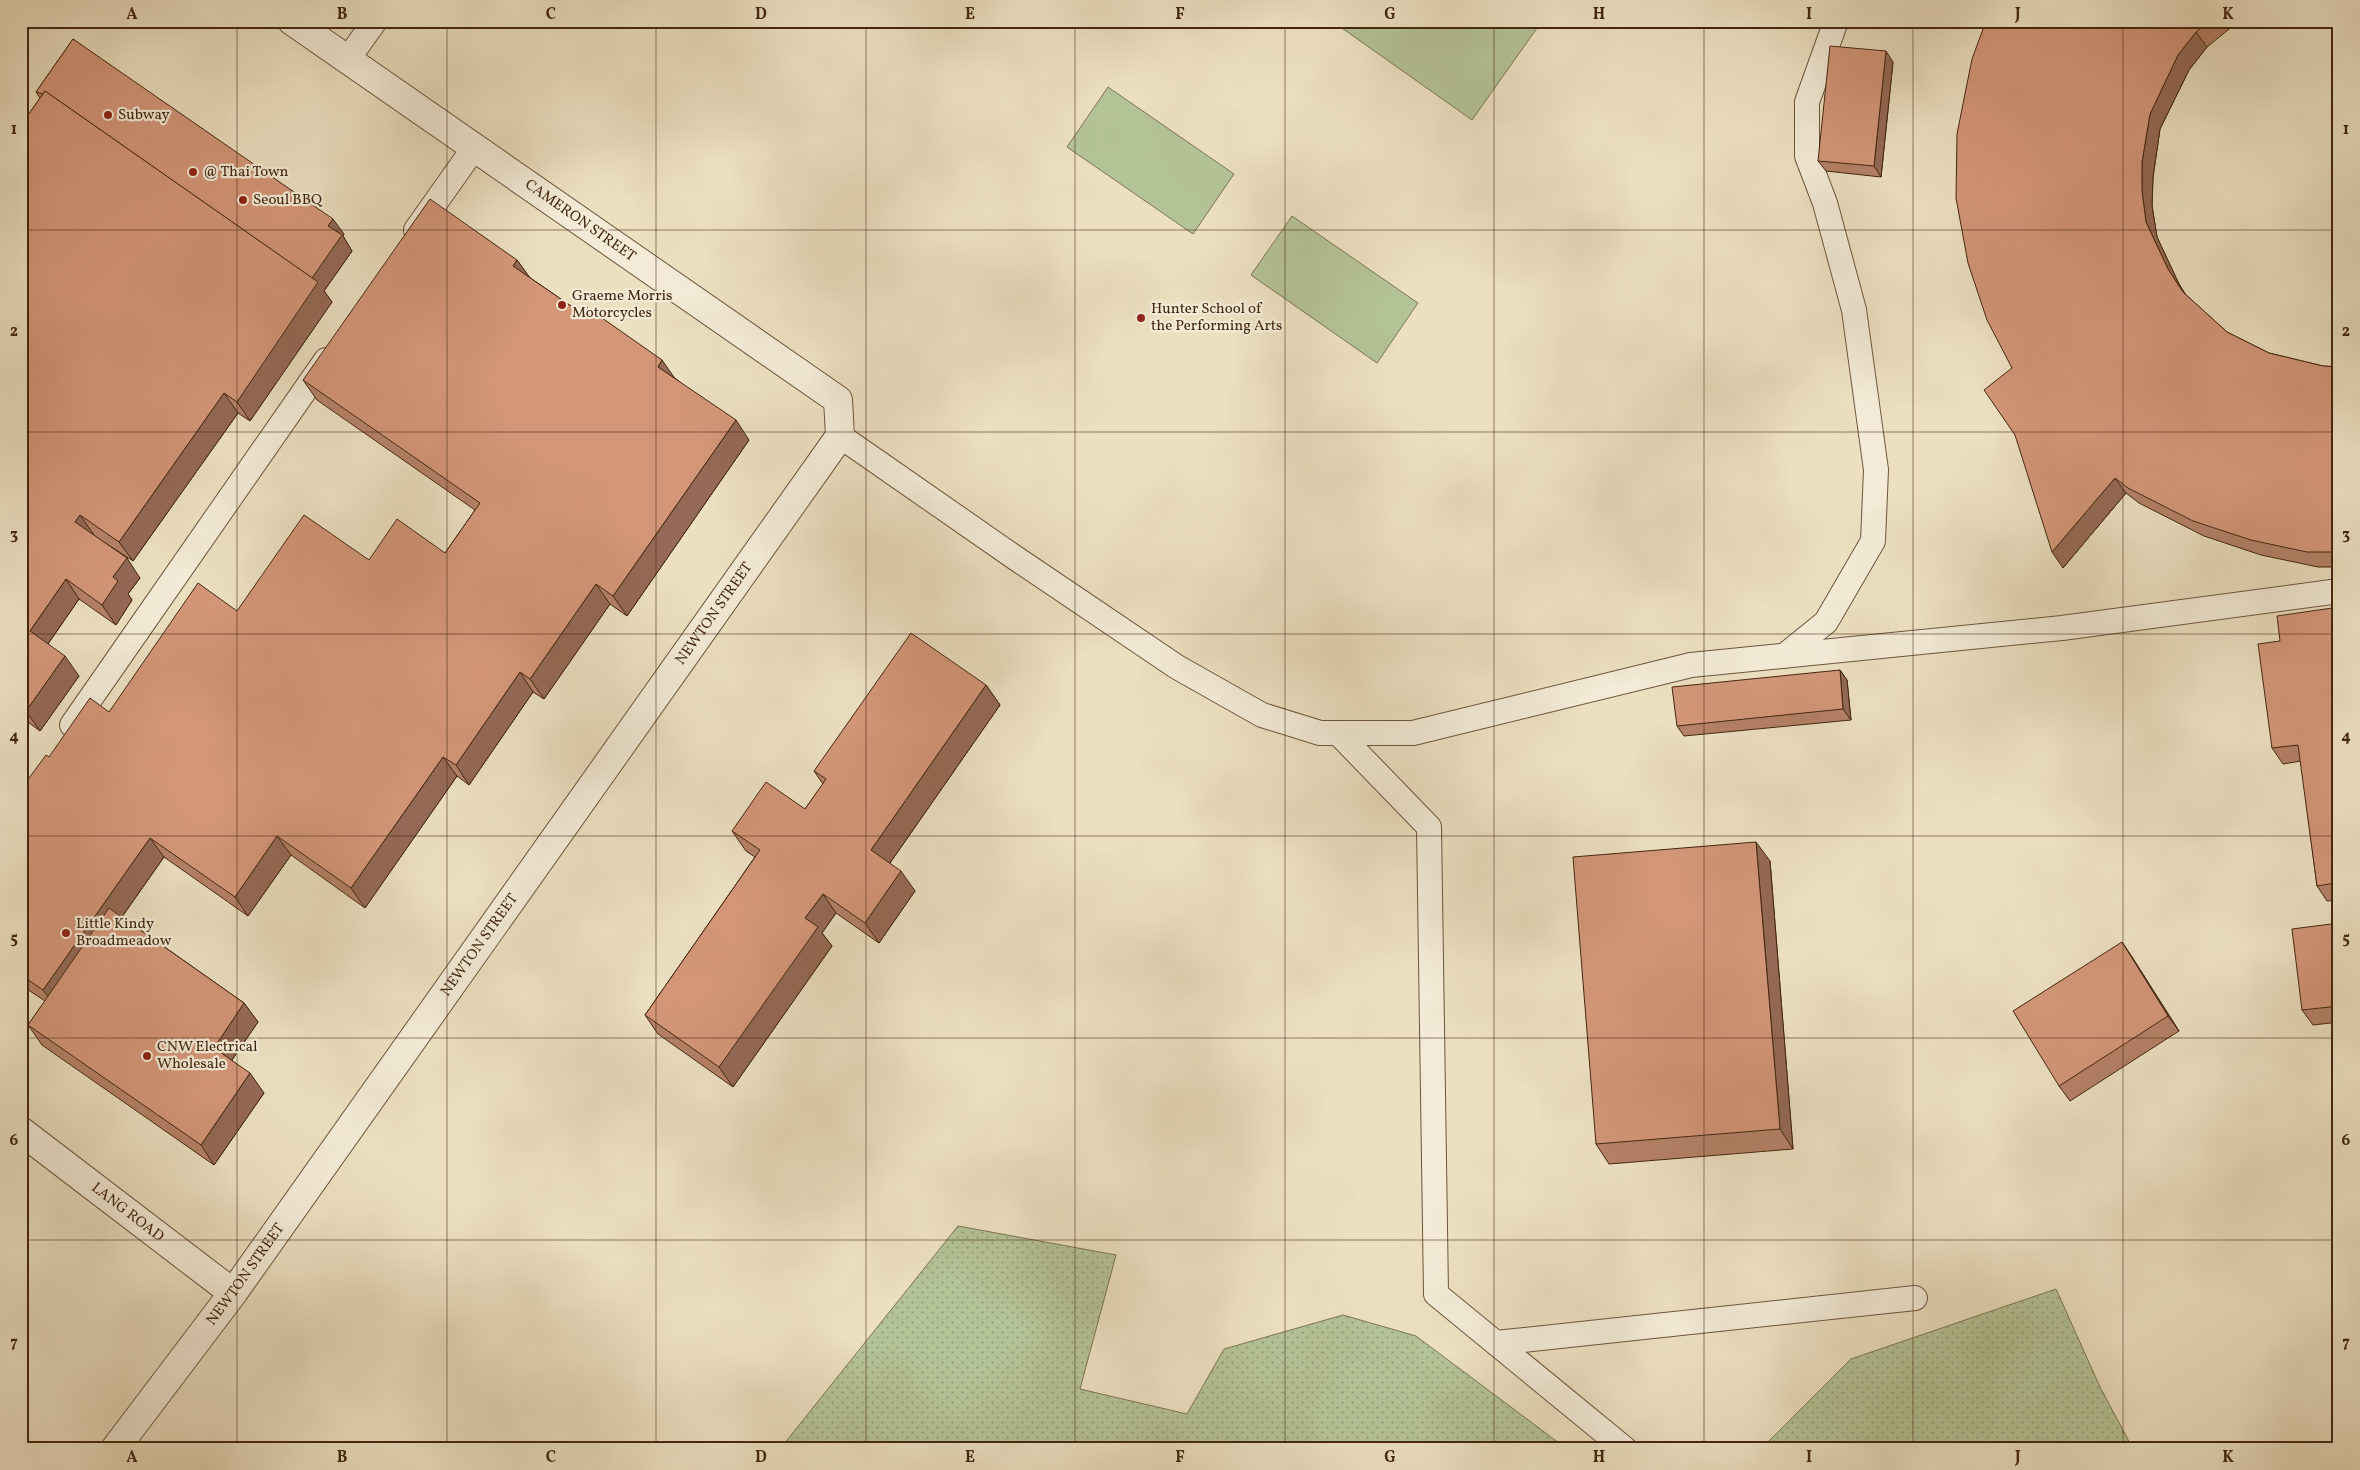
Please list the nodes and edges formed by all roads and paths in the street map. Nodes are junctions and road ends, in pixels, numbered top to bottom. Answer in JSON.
{"nodes":[{"id":1,"x":292,"y":21,"type":"edge"},
{"id":2,"x":375,"y":21,"type":"edge"},
{"id":3,"x":1836,"y":21,"type":"edge"},
{"id":4,"x":348,"y":59,"type":"junction"},
{"id":5,"x":474,"y":148,"type":"junction"},
{"id":6,"x":406,"y":245,"type":"edge"},
{"id":7,"x":338,"y":342,"type":"edge"},
{"id":8,"x":840,"y":436,"type":"junction"},
{"id":9,"x":2339,"y":591,"type":"edge"},
{"id":10,"x":1784,"y":656,"type":"junction"},
{"id":11,"x":1338,"y":733,"type":"junction"},
{"id":12,"x":61,"y":740,"type":"edge"},
{"id":13,"x":21,"y":1131,"type":"edge"},
{"id":14,"x":232,"y":1293,"type":"junction"},
{"id":15,"x":1915,"y":1298,"type":"dead end"},
{"id":16,"x":1496,"y":1343,"type":"junction"},
{"id":17,"x":115,"y":1449,"type":"edge"},
{"id":18,"x":1625,"y":1449,"type":"edge"}],
"edges":[{"from":1,"to":4,"type":"street","name":"CAMERON STREET"},
{"from":2,"to":4,"type":"lane"},
{"from":3,"to":10,"type":"lane"},
{"from":4,"to":5,"type":"street","name":"CAMERON STREET"},
{"from":5,"to":6,"type":"lane"},
{"from":5,"to":8,"type":"street","name":"CAMERON STREET"},
{"from":7,"to":12,"type":"lane"},
{"from":8,"to":11,"type":"lane"},
{"from":8,"to":14,"type":"street","name":"NEWTON STREET"},
{"from":9,"to":10,"type":"lane"},
{"from":10,"to":11,"type":"lane"},
{"from":11,"to":16,"type":"lane"},
{"from":13,"to":14,"type":"street","name":"LANG ROAD"},
{"from":14,"to":17,"type":"street","name":"NEWTON STREET"},
{"from":15,"to":16,"type":"lane"},
{"from":16,"to":18,"type":"lane"}]}
